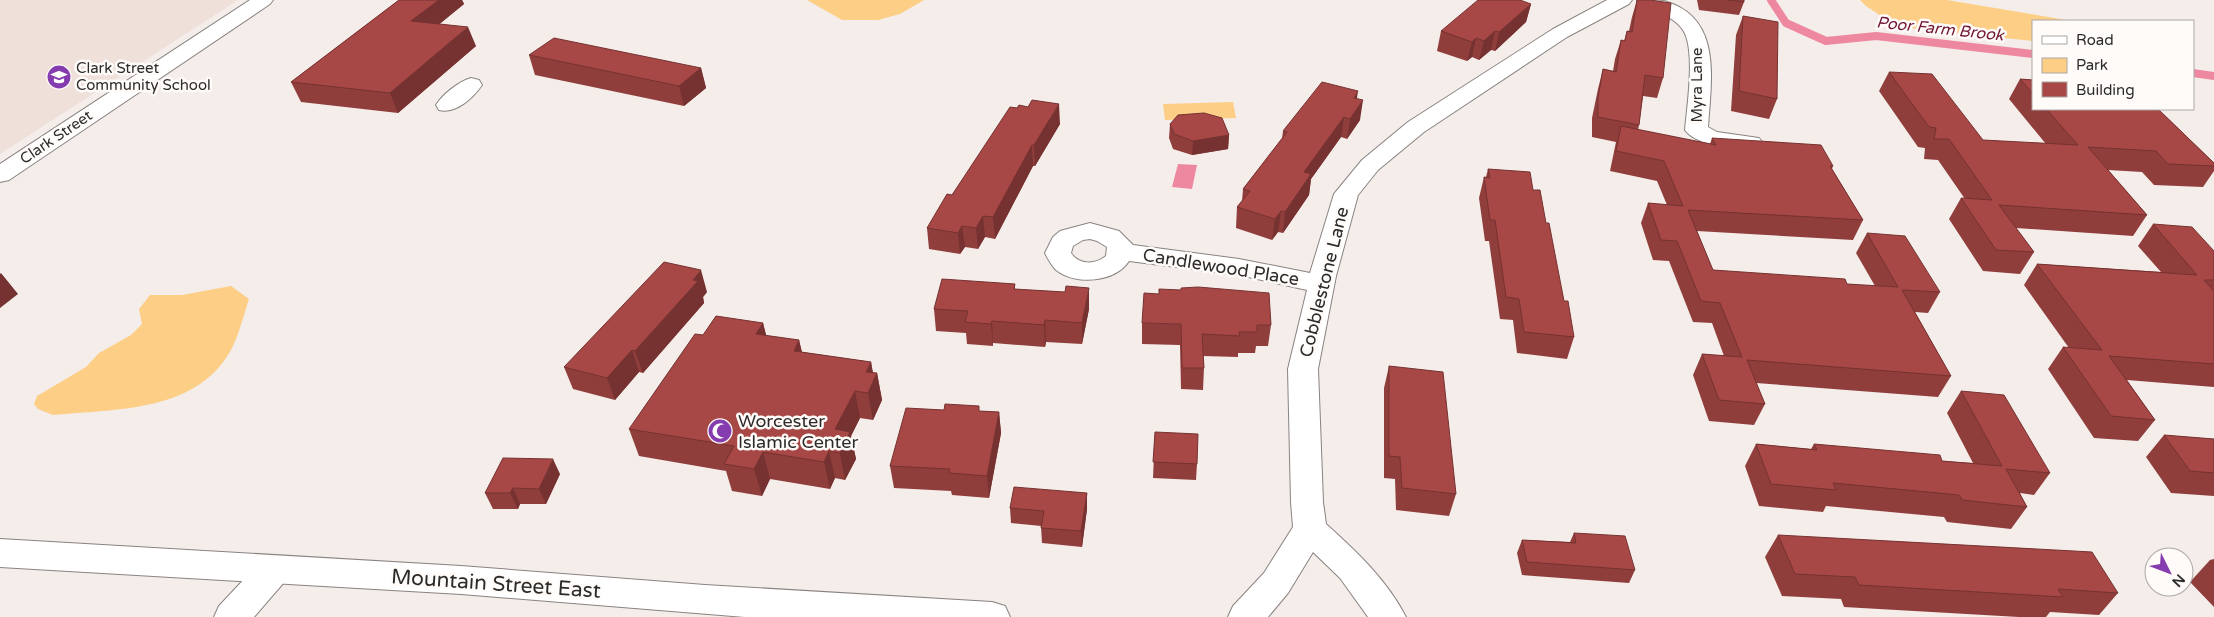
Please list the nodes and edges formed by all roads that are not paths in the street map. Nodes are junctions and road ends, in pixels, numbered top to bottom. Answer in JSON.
{"nodes":[{"id":1,"x":263,"y":0,"type":"edge"},
{"id":2,"x":1647,"y":0,"type":"edge"},
{"id":3,"x":1615,"y":1,"type":"edge"},
{"id":4,"x":471,"y":84,"type":"dead end"},
{"id":5,"x":447,"y":105,"type":"dead end"},
{"id":6,"x":1760,"y":144,"type":"edge"},
{"id":7,"x":0,"y":174,"type":"edge"},
{"id":8,"x":1122,"y":252,"type":"dead end"},
{"id":9,"x":1321,"y":284,"type":"junction"},
{"id":10,"x":1310,"y":529,"type":"junction"},
{"id":11,"x":0,"y":553,"type":"edge"},
{"id":12,"x":274,"y":570,"type":"junction"},
{"id":13,"x":232,"y":617,"type":"edge"},
{"id":14,"x":992,"y":617,"type":"edge"},
{"id":15,"x":1246,"y":617,"type":"edge"},
{"id":16,"x":1388,"y":617,"type":"edge"}],
"edges":[{"from":1,"to":7,"type":"street","name":"Clark Street"},
{"from":2,"to":6,"type":"street","name":"Myra Lane"},
{"from":3,"to":9,"type":"street","name":"Cobblestone Lane"},
{"from":4,"to":5,"type":"street"},
{"from":8,"to":9,"type":"street","name":"Candlewood Place"},
{"from":9,"to":10,"type":"street","name":"Cobblestone Lane"},
{"from":10,"to":15,"type":"street"},
{"from":10,"to":16,"type":"street"},
{"from":11,"to":12,"type":"street","name":"Mountain Street East"},
{"from":12,"to":13,"type":"street"},
{"from":12,"to":14,"type":"street","name":"Mountain Street East"}]}
